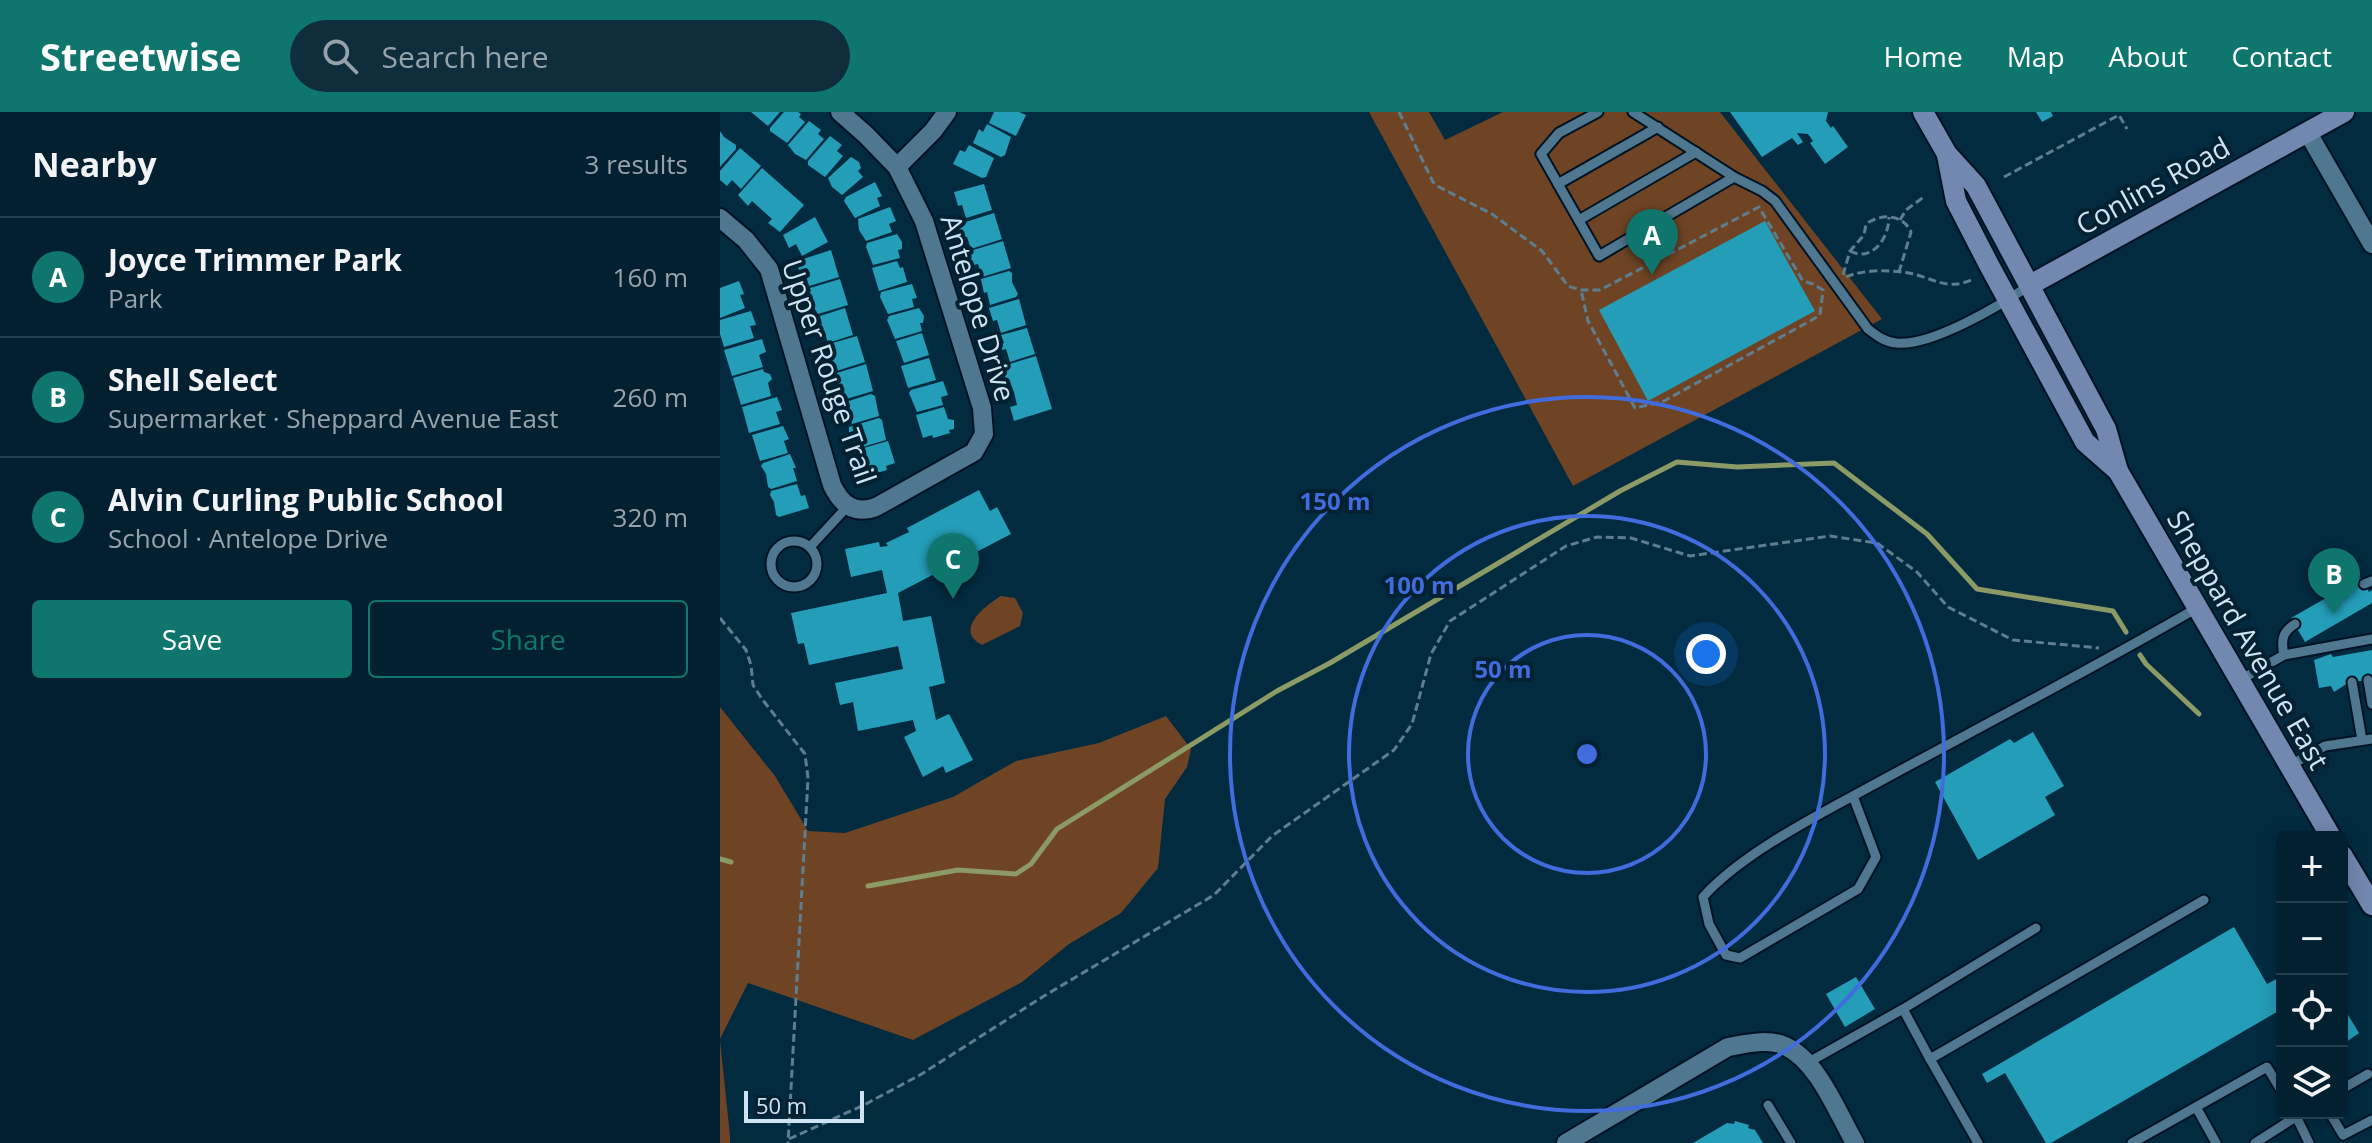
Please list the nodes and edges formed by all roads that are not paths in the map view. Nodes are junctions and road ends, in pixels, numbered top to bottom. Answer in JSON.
{"nodes":[{"id":1,"x":840,"y":112,"type":"edge"},
{"id":2,"x":947,"y":112,"type":"edge"},
{"id":3,"x":1598,"y":112,"type":"edge"},
{"id":4,"x":1633,"y":112,"type":"edge"},
{"id":5,"x":1923,"y":112,"type":"edge"},
{"id":6,"x":2344,"y":112,"type":"edge"},
{"id":7,"x":1658,"y":127,"type":"junction"},
{"id":8,"x":2308,"y":133,"type":"junction"},
{"id":9,"x":1696,"y":152,"type":"junction"},
{"id":10,"x":1947,"y":154,"type":"junction"},
{"id":11,"x":897,"y":167,"type":"junction"},
{"id":12,"x":1734,"y":177,"type":"junction"},
{"id":13,"x":1558,"y":184,"type":"junction"},
{"id":14,"x":720,"y":218,"type":"edge"},
{"id":15,"x":1579,"y":220,"type":"junction"},
{"id":16,"x":2372,"y":244,"type":"edge"},
{"id":17,"x":2030,"y":285,"type":"junction"},
{"id":18,"x":2009,"y":300,"type":"junction"},
{"id":19,"x":2118,"y":471,"type":"junction"},
{"id":20,"x":847,"y":507,"type":"junction"},
{"id":21,"x":810,"y":547,"type":"junction"},
{"id":22,"x":2197,"y":608,"type":"junction"},
{"id":23,"x":2295,"y":624,"type":"dead end"},
{"id":24,"x":2366,"y":644,"type":"edge"},
{"id":25,"x":2284,"y":655,"type":"junction"},
{"id":26,"x":2240,"y":680,"type":"junction"},
{"id":27,"x":2368,"y":680,"type":"dead end"},
{"id":28,"x":2352,"y":682,"type":"dead end"},
{"id":29,"x":2372,"y":704,"type":"edge"},
{"id":30,"x":2367,"y":740,"type":"edge"},
{"id":31,"x":2289,"y":766,"type":"junction"},
{"id":32,"x":1853,"y":796,"type":"junction"},
{"id":33,"x":2327,"y":831,"type":"edge"},
{"id":34,"x":2348,"y":865,"type":"edge"},
{"id":35,"x":2204,"y":900,"type":"dead end"},
{"id":36,"x":2372,"y":905,"type":"edge"},
{"id":37,"x":2036,"y":928,"type":"dead end"},
{"id":38,"x":1903,"y":1009,"type":"junction"},
{"id":39,"x":1930,"y":1059,"type":"junction"},
{"id":40,"x":1809,"y":1062,"type":"junction"},
{"id":41,"x":2368,"y":1074,"type":"dead end"},
{"id":42,"x":2276,"y":1082,"type":"edge"},
{"id":43,"x":2348,"y":1086,"type":"edge"},
{"id":44,"x":1768,"y":1105,"type":"dead end"},
{"id":45,"x":2196,"y":1107,"type":"junction"},
{"id":46,"x":2291,"y":1119,"type":"edge"},
{"id":47,"x":2300,"y":1119,"type":"edge"},
{"id":48,"x":2334,"y":1119,"type":"edge"},
{"id":49,"x":2372,"y":1120,"type":"edge"},
{"id":50,"x":1566,"y":1143,"type":"edge"},
{"id":51,"x":1791,"y":1143,"type":"edge"},
{"id":52,"x":1855,"y":1143,"type":"edge"},
{"id":53,"x":1978,"y":1143,"type":"edge"},
{"id":54,"x":2132,"y":1143,"type":"edge"},
{"id":55,"x":2216,"y":1143,"type":"edge"},
{"id":56,"x":2255,"y":1143,"type":"edge"},
{"id":57,"x":2309,"y":1143,"type":"edge"}],
"edges":[{"from":1,"to":11,"type":"street","name":"Antelope Drive"},
{"from":2,"to":11,"type":"street"},
{"from":3,"to":13,"type":"lane"},
{"from":4,"to":7,"type":"lane"},
{"from":5,"to":10,"type":"main road","name":"Sheppard Avenue East"},
{"from":6,"to":8,"type":"main road","name":"Conlins Road"},
{"from":7,"to":9,"type":"lane"},
{"from":7,"to":13,"type":"lane"},
{"from":8,"to":16,"type":"street"},
{"from":8,"to":17,"type":"main road","name":"Conlins Road"},
{"from":9,"to":12,"type":"lane"},
{"from":9,"to":15,"type":"lane"},
{"from":10,"to":17,"type":"main road","name":"Sheppard Avenue East"},
{"from":10,"to":18,"type":"main road","name":"Sheppard Avenue East"},
{"from":11,"to":20,"type":"street","name":"Antelope Drive"},
{"from":12,"to":15,"type":"lane"},
{"from":12,"to":18,"type":"lane"},
{"from":13,"to":15,"type":"lane"},
{"from":14,"to":20,"type":"street","name":"Upper Rouge Trail"},
{"from":17,"to":18,"type":"lane"},
{"from":17,"to":19,"type":"main road","name":"Sheppard Avenue East"},
{"from":18,"to":19,"type":"main road","name":"Sheppard Avenue East"},
{"from":19,"to":22,"type":"main road","name":"Sheppard Avenue East"},
{"from":20,"to":21,"type":"lane","name":"Upper Rouge Trail"},
{"from":21,"to":21,"type":"lane"},
{"from":22,"to":26,"type":"main road","name":"Sheppard Avenue East"},
{"from":22,"to":32,"type":"lane"},
{"from":23,"to":25,"type":"lane"},
{"from":24,"to":25,"type":"lane"},
{"from":25,"to":26,"type":"lane"},
{"from":26,"to":31,"type":"main road","name":"Sheppard Avenue East"},
{"from":27,"to":29,"type":"lane"},
{"from":28,"to":30,"type":"lane"},
{"from":30,"to":31,"type":"lane"},
{"from":31,"to":33,"type":"main road","name":"Sheppard Avenue East"},
{"from":32,"to":32,"type":"lane"},
{"from":34,"to":36,"type":"main road"},
{"from":35,"to":39,"type":"lane"},
{"from":37,"to":38,"type":"lane"},
{"from":38,"to":39,"type":"lane"},
{"from":38,"to":40,"type":"lane"},
{"from":39,"to":53,"type":"lane"},
{"from":40,"to":50,"type":"street"},
{"from":40,"to":52,"type":"street"},
{"from":41,"to":43,"type":"lane"},
{"from":42,"to":45,"type":"lane"},
{"from":44,"to":51,"type":"lane"},
{"from":45,"to":54,"type":"lane"},
{"from":45,"to":55,"type":"lane"},
{"from":46,"to":56,"type":"lane"},
{"from":47,"to":57,"type":"lane"},
{"from":48,"to":49,"type":"lane"}]}
